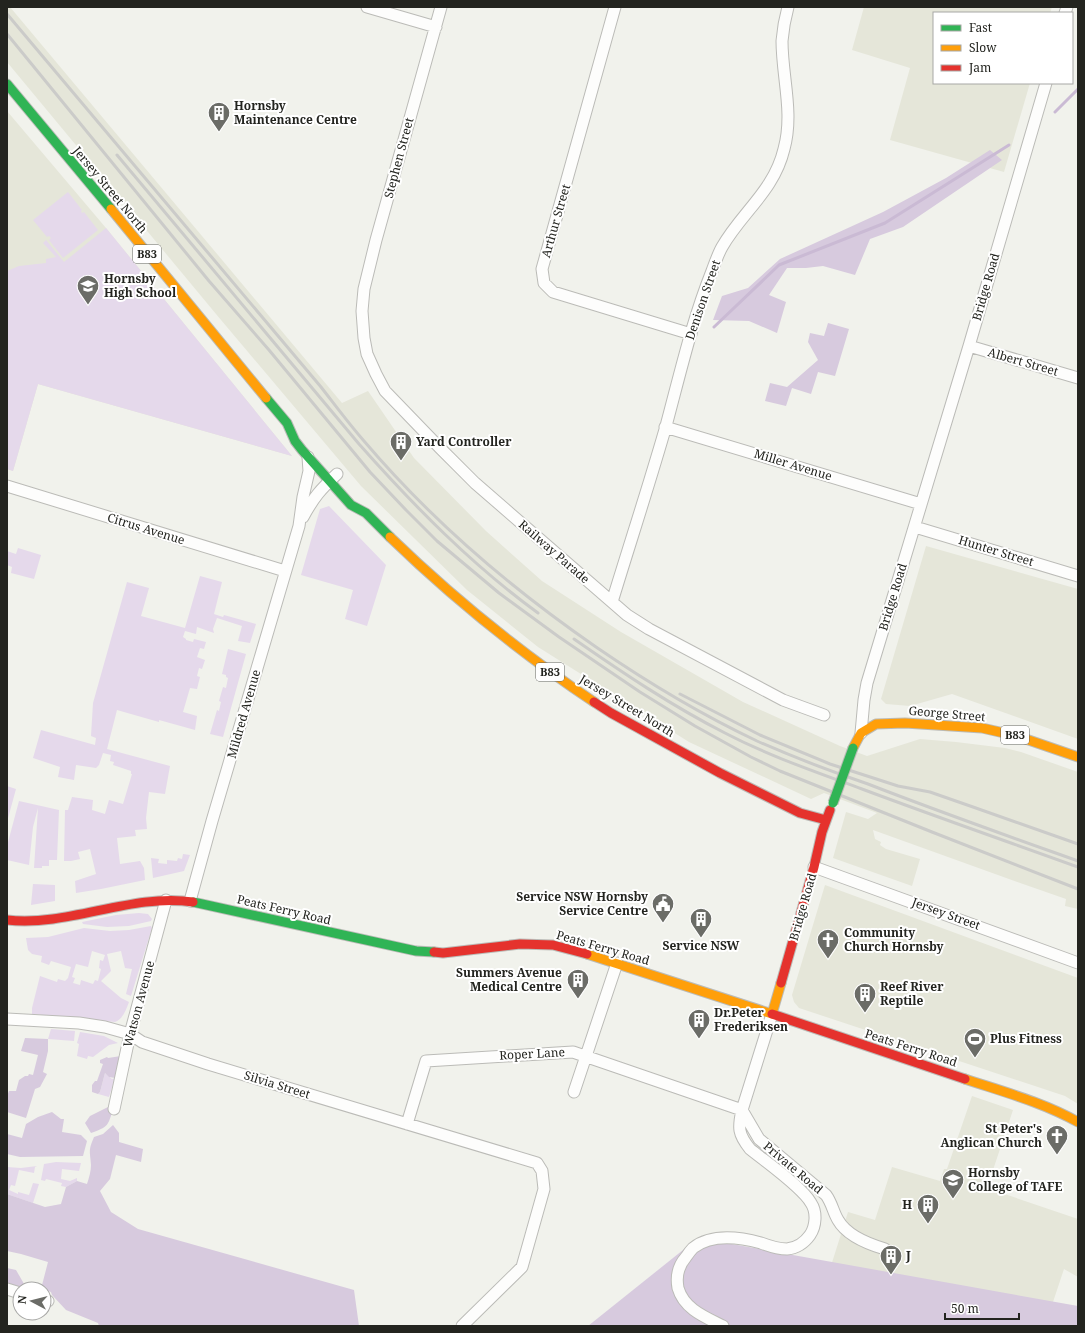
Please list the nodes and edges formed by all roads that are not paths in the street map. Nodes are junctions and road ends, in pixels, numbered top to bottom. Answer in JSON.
{"nodes":[{"id":1,"x":367,"y":7,"type":"edge"},
{"id":2,"x":441,"y":7,"type":"edge"},
{"id":3,"x":615,"y":7,"type":"edge"},
{"id":4,"x":788,"y":7,"type":"edge"},
{"id":5,"x":436,"y":27,"type":"junction"},
{"id":6,"x":7,"y":84,"type":"edge"},
{"id":7,"x":1046,"y":84,"type":"edge"},
{"id":8,"x":362,"y":311,"type":"joint"},
{"id":9,"x":691,"y":334,"type":"junction"},
{"id":10,"x":969,"y":346,"type":"junction"},
{"id":11,"x":1078,"y":378,"type":"edge"},
{"id":12,"x":287,"y":423,"type":"junction"},
{"id":13,"x":665,"y":427,"type":"junction"},
{"id":14,"x":302,"y":434,"type":"dead end"},
{"id":15,"x":308,"y":457,"type":"junction"},
{"id":16,"x":335,"y":476,"type":"junction"},
{"id":17,"x":7,"y":486,"type":"edge"},
{"id":18,"x":359,"y":499,"type":"dead end"},
{"id":19,"x":921,"y":504,"type":"junction"},
{"id":20,"x":366,"y":513,"type":"junction"},
{"id":21,"x":299,"y":526,"type":"junction"},
{"id":22,"x":915,"y":527,"type":"junction"},
{"id":23,"x":285,"y":571,"type":"junction"},
{"id":24,"x":1078,"y":576,"type":"edge"},
{"id":25,"x":612,"y":602,"type":"junction"},
{"id":26,"x":824,"y":715,"type":"dead end"},
{"id":27,"x":861,"y":733,"type":"junction"},
{"id":28,"x":1078,"y":757,"type":"edge"},
{"id":29,"x":826,"y":820,"type":"junction"},
{"id":30,"x":814,"y":867,"type":"junction"},
{"id":31,"x":166,"y":900,"type":"junction"},
{"id":32,"x":190,"y":901,"type":"junction"},
{"id":33,"x":7,"y":920,"type":"edge"},
{"id":34,"x":617,"y":963,"type":"junction"},
{"id":35,"x":1078,"y":963,"type":"edge"},
{"id":36,"x":772,"y":1014,"type":"junction"},
{"id":37,"x":7,"y":1019,"type":"edge"},
{"id":38,"x":130,"y":1034,"type":"junction"},
{"id":39,"x":587,"y":1057,"type":"junction"},
{"id":40,"x":574,"y":1092,"type":"dead end"},
{"id":41,"x":114,"y":1110,"type":"dead end"},
{"id":42,"x":742,"y":1110,"type":"junction"},
{"id":43,"x":1078,"y":1122,"type":"edge"},
{"id":44,"x":407,"y":1124,"type":"junction"},
{"id":45,"x":884,"y":1249,"type":"dead end"},
{"id":46,"x":462,"y":1326,"type":"edge"},
{"id":47,"x":723,"y":1326,"type":"edge"}],
"edges":[{"from":1,"to":5,"type":"street"},
{"from":2,"to":5,"type":"street","name":"Stephen Street"},
{"from":3,"to":9,"type":"street","name":"Arthur Street"},
{"from":4,"to":9,"type":"street","name":"Denison Street"},
{"from":5,"to":8,"type":"street","name":"Stephen Street"},
{"from":6,"to":12,"type":"main road","name":"Jersey Street North","number":"B83"},
{"from":7,"to":10,"type":"street","name":"Bridge Road"},
{"from":8,"to":25,"type":"street","name":"Railway Parade"},
{"from":9,"to":13,"type":"street","name":"Denison Street"},
{"from":10,"to":11,"type":"street","name":"Albert Street"},
{"from":10,"to":19,"type":"street","name":"Bridge Road"},
{"from":12,"to":14,"type":"main road","name":"Jersey Street North","number":"B83"},
{"from":12,"to":15,"type":"main road","name":"Jersey Street North","number":"B83"},
{"from":13,"to":19,"type":"street","name":"Miller Avenue"},
{"from":13,"to":25,"type":"street","name":"Denison Street"},
{"from":15,"to":16,"type":"main road","name":"Jersey Street North","number":"B83"},
{"from":15,"to":21,"type":"street","name":"Mildred Avenue"},
{"from":16,"to":20,"type":"main road","name":"Jersey Street North","number":"B83"},
{"from":16,"to":21,"type":"street","name":"Mildred Avenue"},
{"from":17,"to":23,"type":"street","name":"Citrus Avenue"},
{"from":18,"to":20,"type":"main road","name":"Jersey Street North","number":"B83"},
{"from":19,"to":22,"type":"street","name":"Bridge Road"},
{"from":20,"to":29,"type":"main road","name":"Jersey Street North","number":"B83"},
{"from":21,"to":23,"type":"street","name":"Mildred Avenue"},
{"from":22,"to":24,"type":"street","name":"Hunter Street"},
{"from":22,"to":27,"type":"street","name":"Bridge Road"},
{"from":23,"to":32,"type":"street","name":"Mildred Avenue"},
{"from":25,"to":26,"type":"street","name":"Railway Parade"},
{"from":27,"to":28,"type":"main road","name":"George Street","number":"B83"},
{"from":27,"to":29,"type":"main road","name":"Bridge Road","bridge":true},
{"from":29,"to":30,"type":"main road","name":"Bridge Road"},
{"from":30,"to":35,"type":"street","name":"Jersey Street"},
{"from":30,"to":36,"type":"main road","name":"Bridge Road"},
{"from":31,"to":32,"type":"main road","name":"Peats Ferry Road"},
{"from":31,"to":33,"type":"main road","name":"Peats Ferry Road"},
{"from":31,"to":38,"type":"street","name":"Watson Avenue"},
{"from":32,"to":34,"type":"main road","name":"Peats Ferry Road"},
{"from":34,"to":36,"type":"main road","name":"Peats Ferry Road"},
{"from":34,"to":39,"type":"street"},
{"from":36,"to":42,"type":"street","name":"Bridge Road"},
{"from":36,"to":43,"type":"main road","name":"Peats Ferry Road"},
{"from":37,"to":38,"type":"street","name":"Silvia Street"},
{"from":38,"to":41,"type":"street","name":"Watson Avenue"},
{"from":38,"to":44,"type":"street","name":"Silvia Street"},
{"from":39,"to":40,"type":"street"},
{"from":39,"to":42,"type":"street","name":"Roper Lane"},
{"from":39,"to":44,"type":"street","name":"Roper Lane"},
{"from":42,"to":45,"type":"street","name":"Private Road"},
{"from":42,"to":47,"type":"street","name":"Bridge Road"},
{"from":44,"to":46,"type":"street","name":"Silvia Street"}]}
